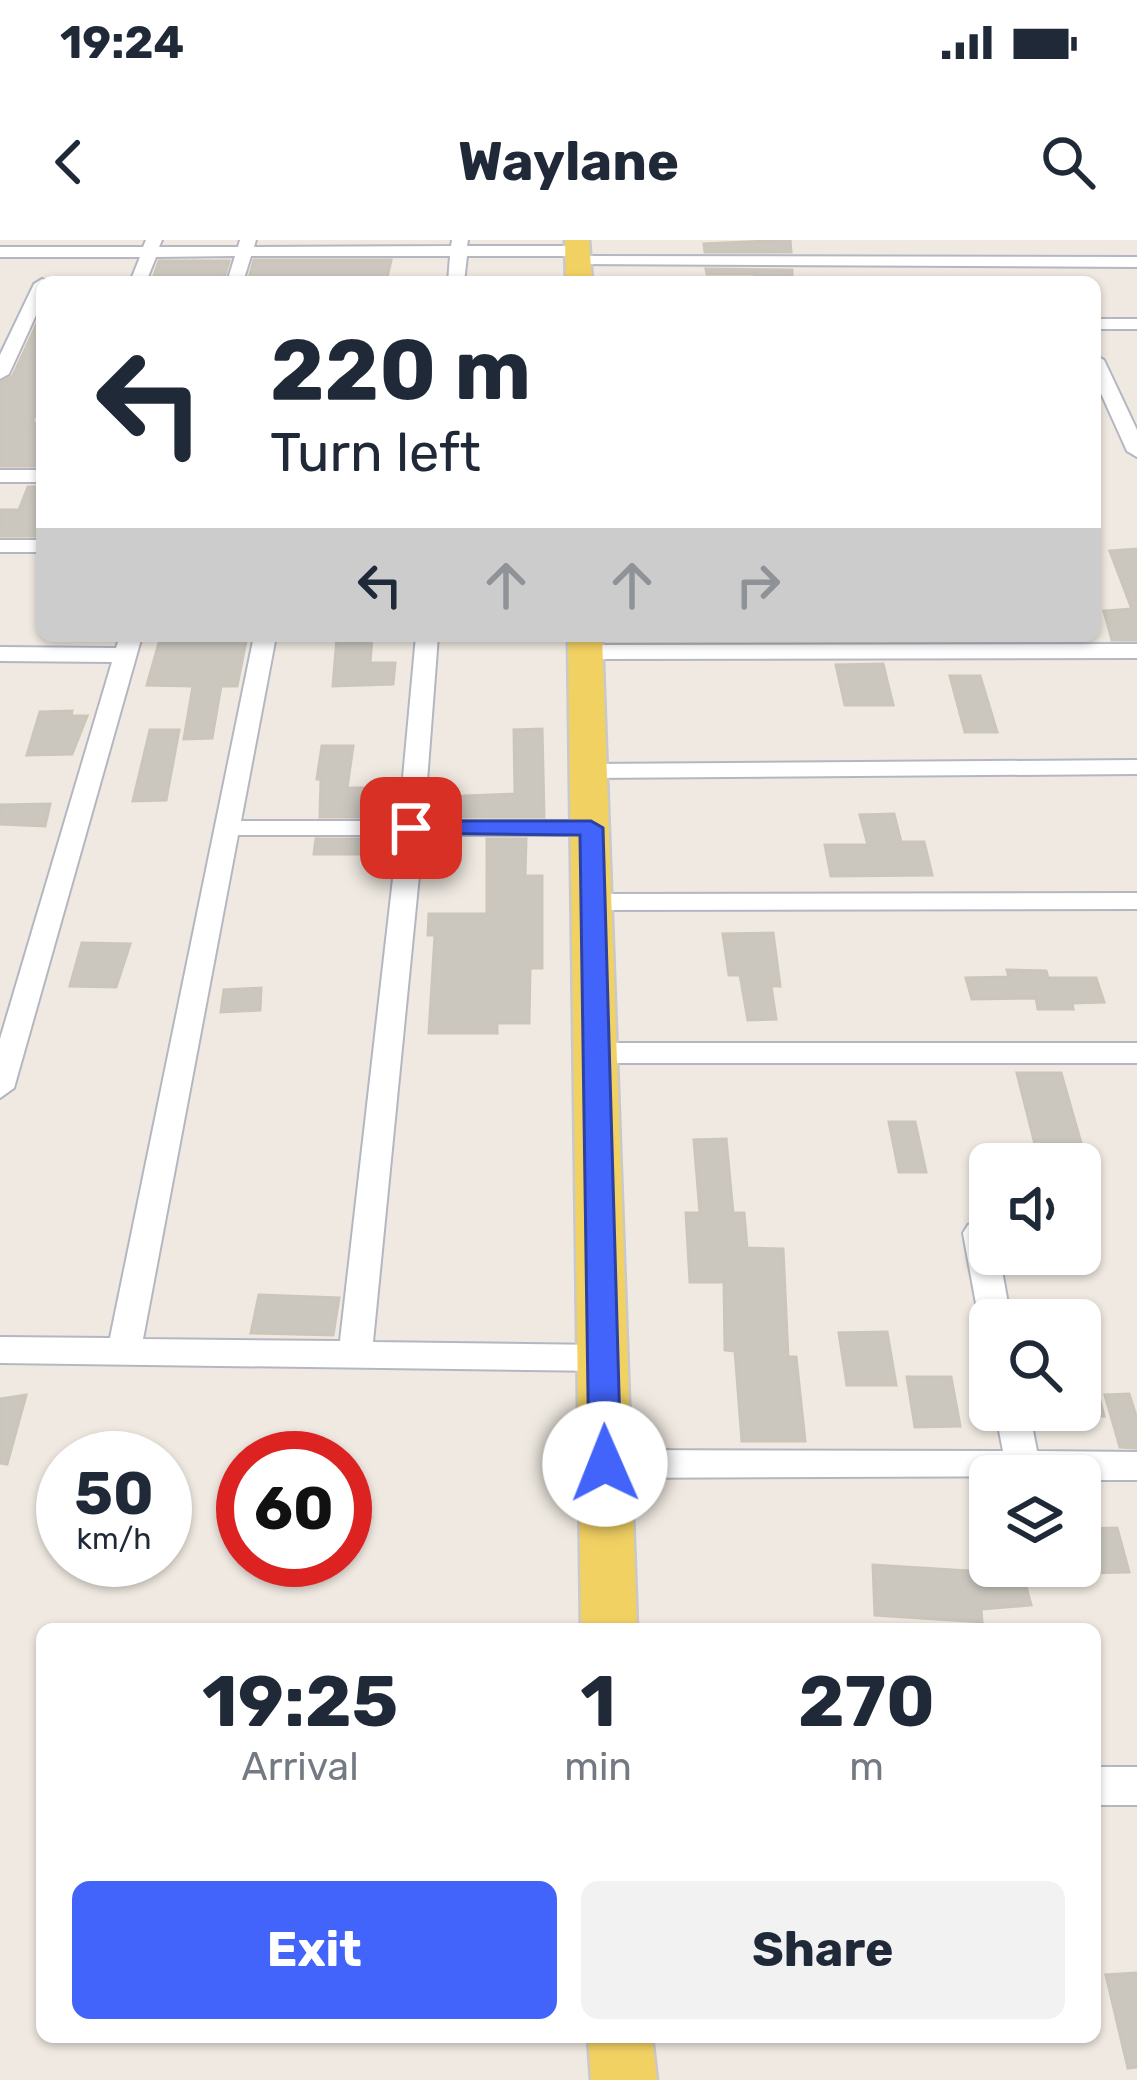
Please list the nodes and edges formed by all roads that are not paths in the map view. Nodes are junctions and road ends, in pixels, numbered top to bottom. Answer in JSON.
{"nodes":[{"id":1,"x":641,"y":240,"type":"edge"},
{"id":2,"x":1038,"y":240,"type":"edge"},
{"id":3,"x":152,"y":245,"type":"edge"},
{"id":4,"x":246,"y":245,"type":"edge"},
{"id":5,"x":460,"y":245,"type":"edge"},
{"id":6,"x":60,"y":246,"type":"edge"},
{"id":7,"x":0,"y":252,"type":"edge"},
{"id":8,"x":341,"y":252,"type":"edge"},
{"id":9,"x":578,"y":258,"type":"edge"},
{"id":10,"x":644,"y":261,"type":"junction"},
{"id":11,"x":1048,"y":262,"type":"junction"},
{"id":12,"x":1137,"y":262,"type":"edge"},
{"id":13,"x":46,"y":276,"type":"edge"},
{"id":14,"x":139,"y":276,"type":"edge"},
{"id":15,"x":238,"y":276,"type":"edge"},
{"id":16,"x":457,"y":276,"type":"edge"},
{"id":17,"x":645,"y":276,"type":"edge"},
{"id":18,"x":1054,"y":276,"type":"edge"},
{"id":19,"x":36,"y":298,"type":"edge"},
{"id":20,"x":1101,"y":324,"type":"edge"},
{"id":21,"x":1137,"y":324,"type":"edge"},
{"id":22,"x":1101,"y":372,"type":"edge"},
{"id":23,"x":0,"y":374,"type":"edge"},
{"id":24,"x":1110,"y":391,"type":"junction"},
{"id":25,"x":1137,"y":391,"type":"edge"},
{"id":26,"x":1137,"y":451,"type":"edge"},
{"id":27,"x":0,"y":476,"type":"edge"},
{"id":28,"x":36,"y":476,"type":"edge"},
{"id":29,"x":0,"y":546,"type":"edge"},
{"id":30,"x":36,"y":546,"type":"edge"},
{"id":31,"x":265,"y":642,"type":"edge"},
{"id":32,"x":426,"y":642,"type":"edge"},
{"id":33,"x":585,"y":644,"type":"edge"},
{"id":34,"x":128,"y":645,"type":"edge"},
{"id":35,"x":1137,"y":651,"type":"edge"},
{"id":36,"x":0,"y":654,"type":"edge"},
{"id":37,"x":1137,"y":767,"type":"edge"},
{"id":38,"x":589,"y":771,"type":"junction"},
{"id":39,"x":225,"y":828,"type":"junction"},
{"id":40,"x":411,"y":828,"type":"junction"},
{"id":41,"x":591,"y":828,"type":"junction"},
{"id":42,"x":1137,"y":901,"type":"edge"},
{"id":43,"x":593,"y":902,"type":"junction"},
{"id":44,"x":597,"y":1053,"type":"junction"},
{"id":45,"x":1137,"y":1053,"type":"edge"},
{"id":46,"x":0,"y":1088,"type":"edge"},
{"id":47,"x":0,"y":1350,"type":"edge"},
{"id":48,"x":124,"y":1353,"type":"junction"},
{"id":49,"x":356,"y":1356,"type":"junction"},
{"id":50,"x":603,"y":1358,"type":"junction"},
{"id":51,"x":969,"y":1463,"type":"edge"},
{"id":52,"x":605,"y":1464,"type":"junction"},
{"id":53,"x":1101,"y":1465,"type":"edge"},
{"id":54,"x":1137,"y":1466,"type":"edge"},
{"id":55,"x":608,"y":1623,"type":"edge"},
{"id":56,"x":1101,"y":1786,"type":"edge"},
{"id":57,"x":1137,"y":1786,"type":"edge"},
{"id":58,"x":620,"y":2043,"type":"edge"},
{"id":59,"x":623,"y":2080,"type":"edge"}],
"edges":[{"from":1,"to":10,"type":"street"},
{"from":2,"to":11,"type":"street"},
{"from":3,"to":4,"type":"street"},
{"from":3,"to":6,"type":"street"},
{"from":3,"to":14,"type":"street"},
{"from":4,"to":8,"type":"street"},
{"from":4,"to":15,"type":"street"},
{"from":5,"to":8,"type":"street"},
{"from":5,"to":9,"type":"street"},
{"from":5,"to":16,"type":"street"},
{"from":6,"to":7,"type":"street"},
{"from":6,"to":13,"type":"street"},
{"from":9,"to":10,"type":"street"},
{"from":10,"to":11,"type":"street"},
{"from":10,"to":17,"type":"street"},
{"from":11,"to":12,"type":"street"},
{"from":11,"to":18,"type":"street"},
{"from":19,"to":23,"type":"street"},
{"from":20,"to":21,"type":"street"},
{"from":22,"to":24,"type":"street"},
{"from":24,"to":25,"type":"street"},
{"from":24,"to":26,"type":"street"},
{"from":27,"to":28,"type":"street"},
{"from":29,"to":30,"type":"street"},
{"from":31,"to":39,"type":"street"},
{"from":32,"to":40,"type":"street"},
{"from":33,"to":35,"type":"street"},
{"from":33,"to":38,"type":"main road"},
{"from":34,"to":36,"type":"street"},
{"from":34,"to":46,"type":"street"},
{"from":37,"to":38,"type":"street"},
{"from":38,"to":41,"type":"main road"},
{"from":39,"to":40,"type":"street"},
{"from":39,"to":48,"type":"street"},
{"from":40,"to":41,"type":"street"},
{"from":40,"to":49,"type":"street"},
{"from":41,"to":43,"type":"main road"},
{"from":42,"to":43,"type":"street"},
{"from":43,"to":44,"type":"main road"},
{"from":44,"to":45,"type":"street"},
{"from":44,"to":50,"type":"main road"},
{"from":47,"to":48,"type":"street"},
{"from":48,"to":49,"type":"street"},
{"from":49,"to":50,"type":"street"},
{"from":50,"to":52,"type":"main road"},
{"from":51,"to":52,"type":"street"},
{"from":52,"to":55,"type":"main road"},
{"from":53,"to":54,"type":"street"},
{"from":56,"to":57,"type":"street"},
{"from":58,"to":59,"type":"main road"}]}
